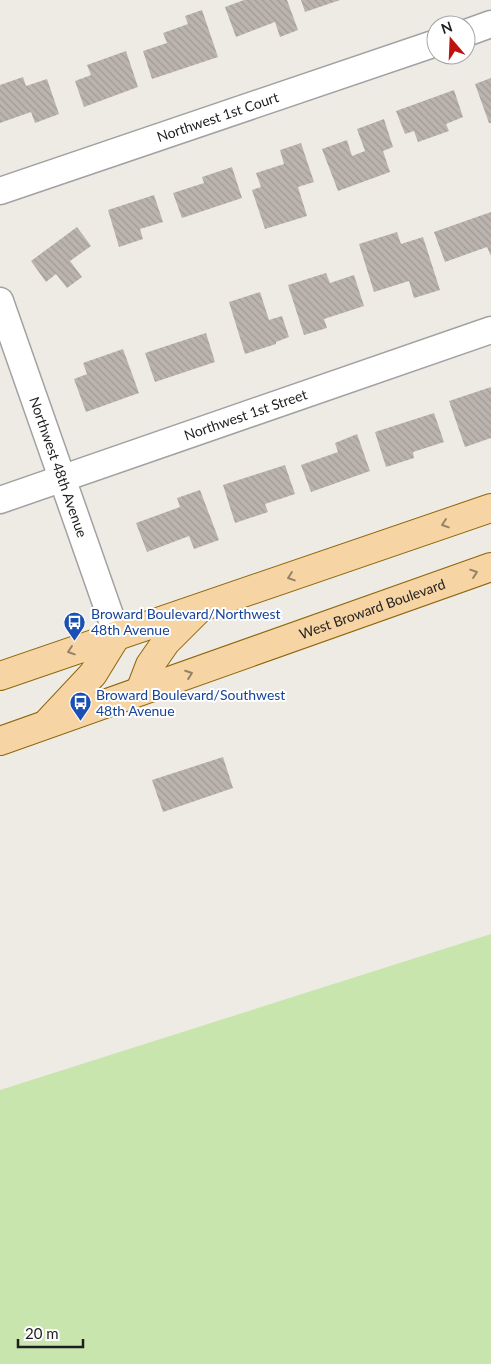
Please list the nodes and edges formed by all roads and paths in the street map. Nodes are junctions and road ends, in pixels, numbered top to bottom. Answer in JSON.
{"nodes":[{"id":1,"x":491,"y":24,"type":"edge"},
{"id":2,"x":476,"y":29,"type":"edge"},
{"id":3,"x":426,"y":46,"type":"edge"},
{"id":4,"x":0,"y":191,"type":"edge"},
{"id":5,"x":0,"y":300,"type":"edge"},
{"id":6,"x":491,"y":330,"type":"edge"},
{"id":7,"x":62,"y":478,"type":"junction"},
{"id":8,"x":0,"y":500,"type":"edge"},
{"id":9,"x":491,"y":508,"type":"edge"},
{"id":10,"x":491,"y":567,"type":"edge"},
{"id":11,"x":200,"y":609,"type":"junction"},
{"id":12,"x":117,"y":635,"type":"junction"},
{"id":13,"x":0,"y":676,"type":"edge"},
{"id":14,"x":140,"y":691,"type":"junction"},
{"id":15,"x":44,"y":725,"type":"junction"},
{"id":16,"x":0,"y":741,"type":"edge"}],
"edges":[{"from":1,"to":2,"type":"street"},
{"from":3,"to":4,"type":"street","name":"Northwest 1st Court"},
{"from":5,"to":7,"type":"street","name":"Northwest 48th Avenue"},
{"from":6,"to":7,"type":"street","name":"Northwest 1st Street"},
{"from":7,"to":8,"type":"street","name":"Northwest 1st Street"},
{"from":7,"to":12,"type":"street","name":"Northwest 48th Avenue"},
{"from":9,"to":11,"type":"main road","one_way":true},
{"from":14,"to":10,"type":"main road","name":"West Broward Boulevard","one_way":true},
{"from":11,"to":12,"type":"main road"},
{"from":11,"to":14,"type":"main road"},
{"from":12,"to":13,"type":"main road","one_way":true},
{"from":12,"to":15,"type":"main road"},
{"from":14,"to":15,"type":"main road","name":"West Broward Boulevard"},
{"from":15,"to":16,"type":"main road","name":"West Broward Boulevard"}]}
